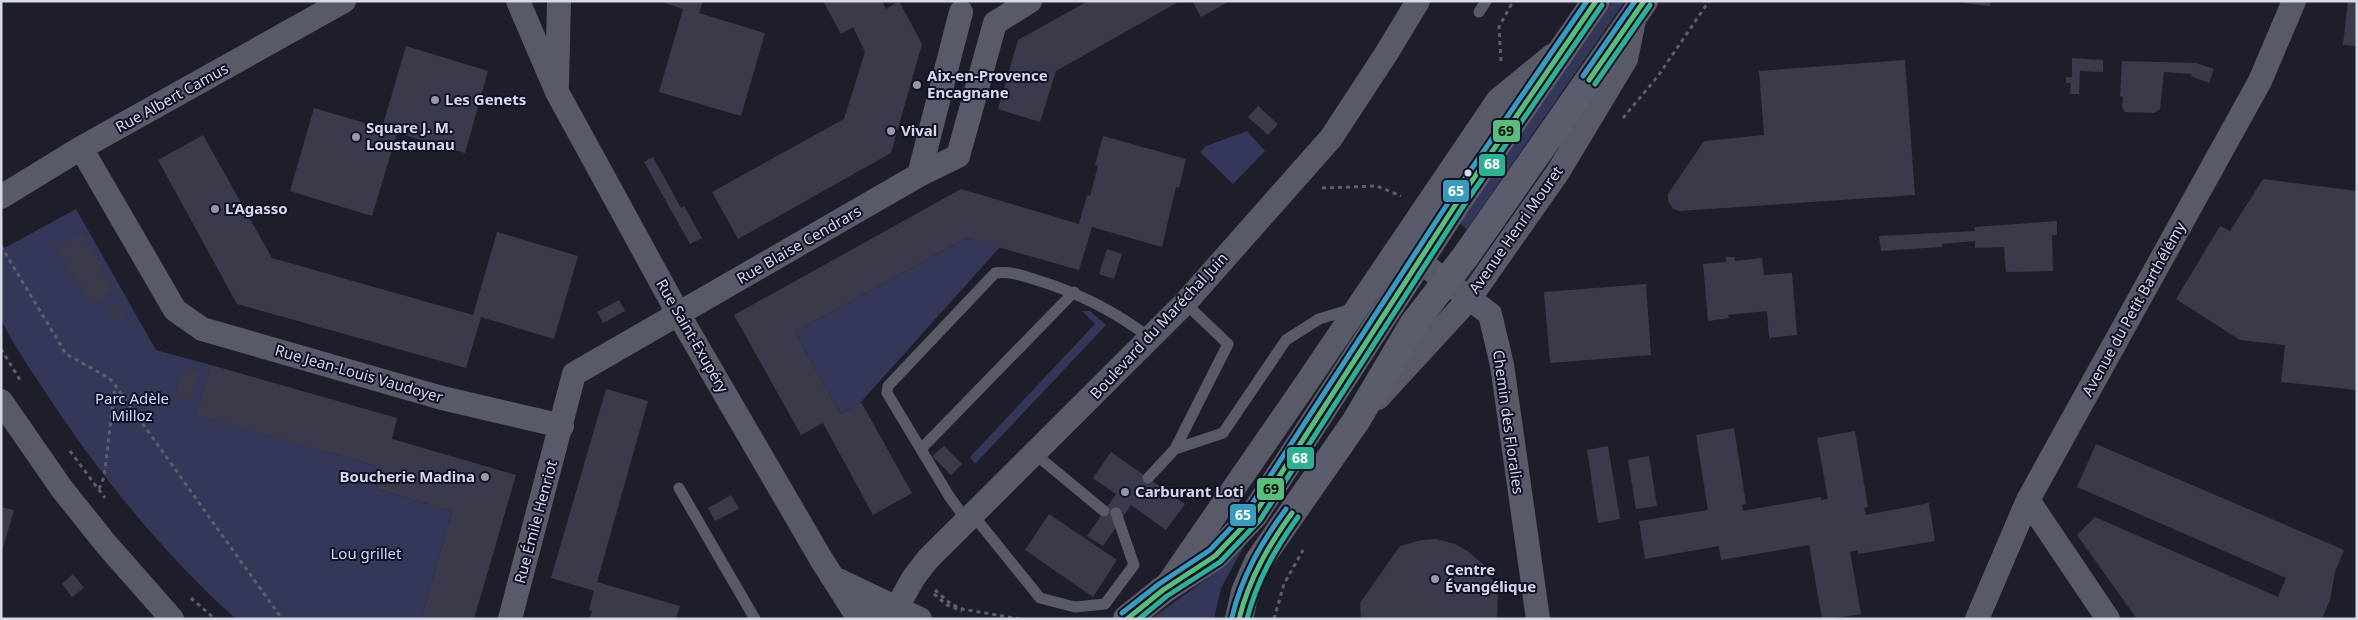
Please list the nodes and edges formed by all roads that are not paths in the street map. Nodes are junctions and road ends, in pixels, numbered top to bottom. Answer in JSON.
{"nodes":[{"id":1,"x":344,"y":1,"type":"edge"},
{"id":2,"x":518,"y":1,"type":"edge"},
{"id":3,"x":559,"y":1,"type":"edge"},
{"id":4,"x":1030,"y":1,"type":"edge"},
{"id":5,"x":1418,"y":1,"type":"edge"},
{"id":6,"x":1486,"y":1,"type":"edge"},
{"id":7,"x":1596,"y":1,"type":"edge"},
{"id":8,"x":2294,"y":1,"type":"edge"},
{"id":9,"x":958,"y":7,"type":"edge"},
{"id":10,"x":1640,"y":8,"type":"edge"},
{"id":11,"x":1479,"y":12,"type":"dead end"},
{"id":12,"x":995,"y":23,"type":"junction"},
{"id":13,"x":1568,"y":42,"type":"junction"},
{"id":14,"x":557,"y":92,"type":"junction"},
{"id":15,"x":81,"y":148,"type":"junction"},
{"id":16,"x":919,"y":174,"type":"junction"},
{"id":17,"x":1,"y":197,"type":"edge"},
{"id":18,"x":1419,"y":261,"type":"junction"},
{"id":19,"x":1445,"y":281,"type":"junction"},
{"id":20,"x":1074,"y":292,"type":"junction"},
{"id":21,"x":1469,"y":299,"type":"junction"},
{"id":22,"x":1393,"y":300,"type":"junction"},
{"id":23,"x":1185,"y":303,"type":"junction"},
{"id":24,"x":1356,"y":308,"type":"junction"},
{"id":25,"x":679,"y":315,"type":"junction"},
{"id":26,"x":1150,"y":338,"type":"junction"},
{"id":27,"x":1,"y":402,"type":"edge"},
{"id":28,"x":1356,"y":422,"type":"junction"},
{"id":29,"x":562,"y":426,"type":"junction"},
{"id":30,"x":921,"y":449,"type":"junction"},
{"id":31,"x":1174,"y":449,"type":"junction"},
{"id":32,"x":1035,"y":454,"type":"junction"},
{"id":33,"x":1148,"y":478,"type":"dead end"},
{"id":34,"x":679,"y":488,"type":"dead end"},
{"id":35,"x":2028,"y":500,"type":"junction"},
{"id":36,"x":970,"y":518,"type":"junction"},
{"id":37,"x":832,"y":577,"type":"junction"},
{"id":38,"x":1163,"y":590,"type":"junction"},
{"id":39,"x":897,"y":607,"type":"junction"},
{"id":40,"x":172,"y":619,"type":"edge"},
{"id":41,"x":510,"y":619,"type":"edge"},
{"id":42,"x":755,"y":619,"type":"edge"},
{"id":43,"x":859,"y":619,"type":"edge"},
{"id":44,"x":868,"y":619,"type":"edge"},
{"id":45,"x":920,"y":619,"type":"edge"},
{"id":46,"x":1127,"y":619,"type":"edge"},
{"id":47,"x":1239,"y":619,"type":"edge"},
{"id":48,"x":1538,"y":619,"type":"edge"},
{"id":49,"x":1977,"y":619,"type":"edge"},
{"id":50,"x":2108,"y":619,"type":"edge"}],
"edges":[{"from":1,"to":15,"type":"street","name":"Rue Albert Camus"},
{"from":2,"to":14,"type":"street","name":"Rue Saint-Exupéry"},
{"from":3,"to":14,"type":"street","name":"Rue Saint-Exupéry"},
{"from":4,"to":12,"type":"street"},
{"from":5,"to":23,"type":"street","name":"Boulevard du Maréchal Juin"},
{"from":6,"to":11,"type":"lane"},
{"from":7,"to":13,"type":"main road"},
{"from":8,"to":35,"type":"street","name":"Avenue du Petit Barthélémy"},
{"from":9,"to":12,"type":"street"},
{"from":9,"to":16,"type":"street"},
{"from":10,"to":19,"type":"main road","name":"Avenue Henri Mouret"},
{"from":10,"to":21,"type":"street","name":"Avenue Henri Mouret"},
{"from":12,"to":16,"type":"street","name":"Rue Blaise Cendrars"},
{"from":13,"to":18,"type":"main road"},
{"from":13,"to":24,"type":"street"},
{"from":14,"to":25,"type":"street","name":"Rue Saint-Exupéry"},
{"from":15,"to":17,"type":"street","name":"Rue Albert Camus"},
{"from":15,"to":29,"type":"street","name":"Rue Jean-Louis Vaudoyer"},
{"from":16,"to":25,"type":"street","name":"Rue Blaise Cendrars"},
{"from":18,"to":19,"type":"street","name":"Chemin des Floralies"},
{"from":18,"to":22,"type":"main road"},
{"from":19,"to":21,"type":"street","name":"Chemin des Floralies"},
{"from":19,"to":28,"type":"main road","name":"Avenue Henri Mouret"},
{"from":20,"to":26,"type":"lane"},
{"from":20,"to":30,"type":"lane"},
{"from":20,"to":30,"type":"lane"},
{"from":21,"to":28,"type":"street","name":"Avenue Henri Mouret"},
{"from":21,"to":48,"type":"street","name":"Chemin des Floralies"},
{"from":22,"to":24,"type":"lane"},
{"from":22,"to":38,"type":"main road"},
{"from":23,"to":26,"type":"street","name":"Boulevard du Maréchal Juin"},
{"from":23,"to":31,"type":"lane"},
{"from":24,"to":31,"type":"lane"},
{"from":24,"to":38,"type":"street"},
{"from":25,"to":29,"type":"street"},
{"from":25,"to":37,"type":"street","name":"Rue Saint-Exupéry"},
{"from":26,"to":32,"type":"street","name":"Boulevard du Maréchal Juin"},
{"from":27,"to":40,"type":"street"},
{"from":28,"to":47,"type":"main road","name":"Avenue Henri Mouret"},
{"from":29,"to":41,"type":"street","name":"Rue Émile Henriot"},
{"from":30,"to":36,"type":"lane"},
{"from":31,"to":33,"type":"lane"},
{"from":32,"to":36,"type":"street","name":"Boulevard du Maréchal Juin"},
{"from":32,"to":36,"type":"lane"},
{"from":34,"to":42,"type":"lane"},
{"from":35,"to":49,"type":"street","name":"Avenue du Petit Barthélémy"},
{"from":35,"to":50,"type":"street"},
{"from":36,"to":39,"type":"street","name":"Boulevard du Maréchal Juin"},
{"from":37,"to":39,"type":"street"},
{"from":37,"to":43,"type":"street","name":"Rue Saint-Exupéry"},
{"from":38,"to":46,"type":"main road"},
{"from":39,"to":44,"type":"street"},
{"from":39,"to":45,"type":"street"}]}
